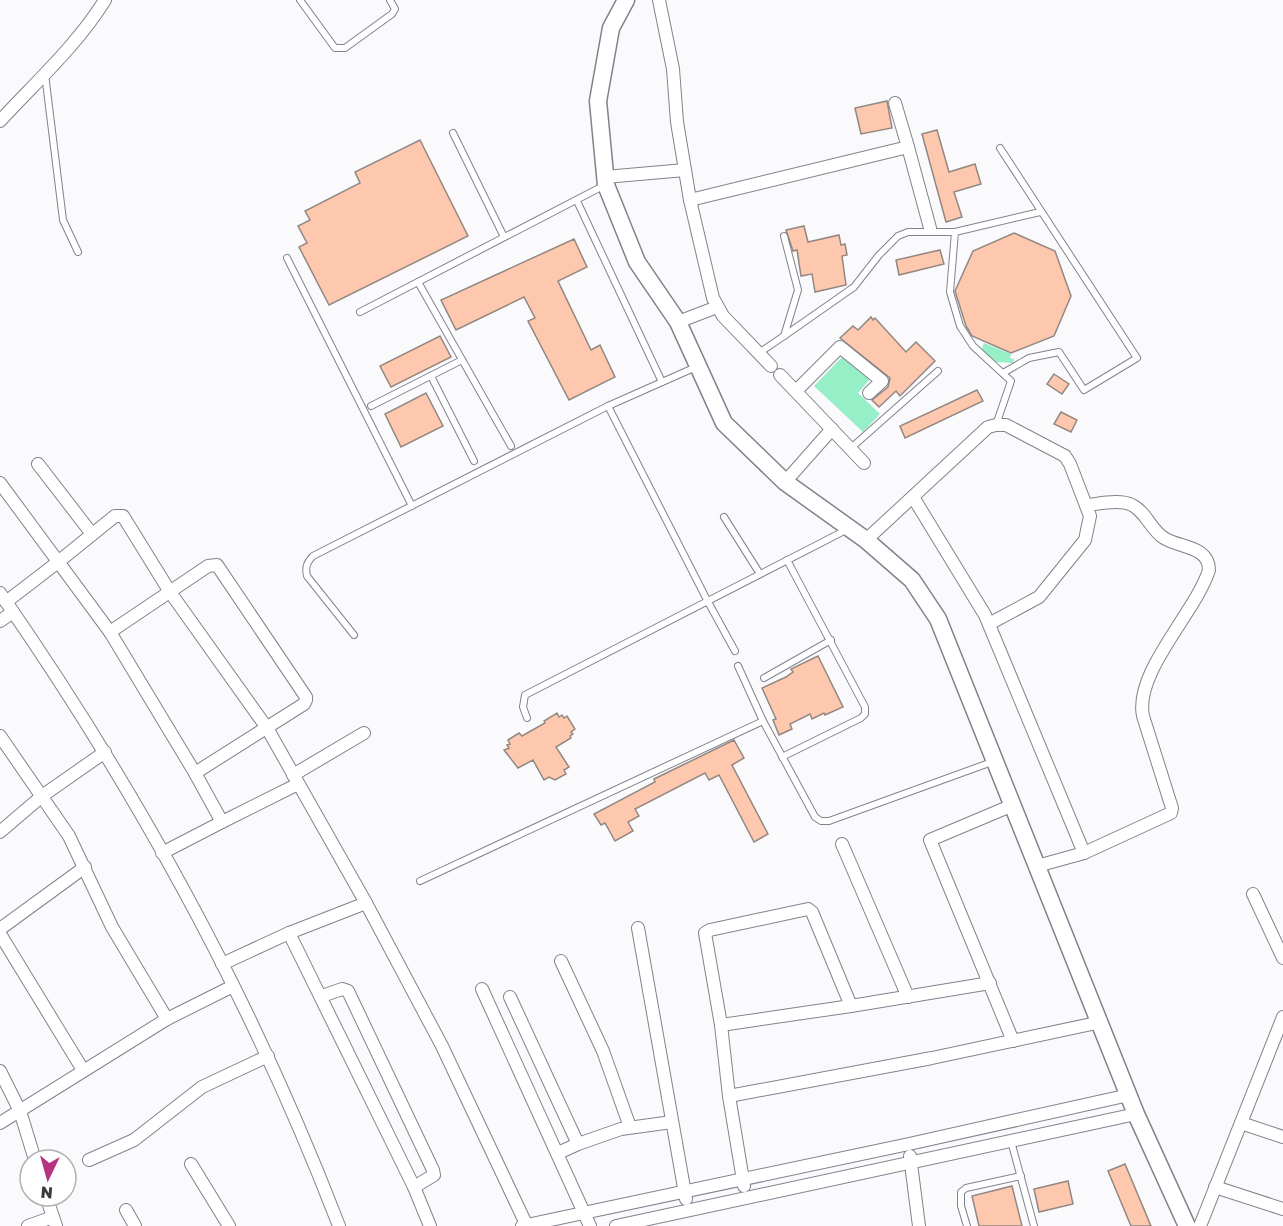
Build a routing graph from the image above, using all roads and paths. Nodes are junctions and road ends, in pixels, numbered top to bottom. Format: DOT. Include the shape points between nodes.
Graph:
graph roads {
  1 [pos="105,0"];
  2 [pos="300,0"];
  3 [pos="390,0"];
  4 [pos="626,0"];
  5 [pos="659,0"];
  6 [pos="45,73"];
  7 [pos="896,103"];
  8 [pos="0,121"];
  9 [pos="453,134"];
  10 [pos="908,147"];
  11 [pos="1000,148"];
  12 [pos="685,170"];
  13 [pos="606,181"];
  14 [pos="690,200"];
  15 [pos="577,201"];
  16 [pos="1041,212"];
  17 [pos="930,228"];
  18 [pos="956,232"];
  19 [pos="784,236"];
  20 [pos="504,237"];
  21 [pos="78,252"];
  22 [pos="287,258"];
  23 [pos="418,282"];
  24 [pos="717,307"];
  25 [pos="360,312"];
  26 [pos="678,322"];
  27 [pos="784,336"];
  28 [pos="759,353"];
  29 [pos="462,360"];
  30 [pos="698,365"];
  31 [pos="938,371"];
  32 [pos="1003,373"];
  33 [pos="431,376"];
  34 [pos="662,382"];
  35 [pos="796,391"];
  36 [pos="869,393"];
  37 [pos="371,406"];
  38 [pos="608,406"];
  39 [pos="996,425"];
  40 [pos="832,429"];
  41 [pos="511,446"];
  42 [pos="851,448"];
  43 [pos="474,462"];
  44 [pos="864,463"];
  45 [pos="38,464"];
  46 [pos="784,482"];
  47 [pos="0,483"];
  48 [pos="912,497"];
  49 [pos="1086,505"];
  50 [pos="412,506"];
  51 [pos="724,517"];
  52 [pos="849,528"];
  53 [pos="92,534"];
  54 [pos="866,540"];
  55 [pos="788,560"];
  56 [pos="58,562"];
  57 [pos="760,573"];
  58 [pos="170,592"];
  59 [pos="707,600"];
  60 [pos="6,602"];
  61 [pos="0,621"];
  62 [pos="989,624"];
  63 [pos="110,632"];
  64 [pos="354,635"];
  65 [pos="831,640"];
  66 [pos="735,651"];
  67 [pos="738,666"];
  68 [pos="764,678"];
  69 [pos="527,718"];
  70 [pos="763,721"];
  71 [pos="267,728"];
  72 [pos="364,733"];
  73 [pos="0,736"];
  74 [pos="105,752"];
  75 [pos="782,757"];
  76 [pos="996,761"];
  77 [pos="195,773"];
  78 [pos="296,779"];
  79 [pos="42,796"];
  80 [pos="1013,806"];
  81 [pos="222,822"];
  82 [pos="0,832"];
  83 [pos="843,844"];
  84 [pos="162,852"];
  85 [pos="1084,853"];
  86 [pos="1038,866"];
  87 [pos="85,867"];
  88 [pos="420,881"];
  89 [pos="1252,894"];
  90 [pos="366,903"];
  91 [pos="638,928"];
  92 [pos="0,929"];
  93 [pos="289,933"];
  94 [pos="0,934"];
  95 [pos="1283,958"];
  96 [pos="561,961"];
  97 [pos="222,964"];
  98 [pos="990,983"];
  99 [pos="233,986"];
  100 [pos="482,989"];
  101 [pos="322,996"];
  102 [pos="510,997"];
  103 [pos="908,997"];
  104 [pos="851,1006"];
  105 [pos="167,1019"];
  106 [pos="1283,1020"];
  107 [pos="1101,1022"];
  108 [pos="722,1025"];
  109 [pos="1013,1041"];
  110 [pos="268,1056"];
  111 [pos="83,1070"];
  112 [pos="0,1071"];
  113 [pos="1129,1095"];
  114 [pos="729,1096"];
  115 [pos="20,1111"];
  116 [pos="1136,1114"];
  117 [pos="672,1122"];
  118 [pos="0,1123"];
  119 [pos="1241,1123"];
  120 [pos="630,1127"];
  121 [pos="1283,1137"];
  122 [pos="1011,1141"];
  123 [pos="578,1144"];
  124 [pos="909,1144"];
  125 [pos="31,1148"];
  126 [pos="558,1153"];
  127 [pos="89,1160"];
  128 [pos="912,1163"];
  129 [pos="191,1164"];
  130 [pos="1021,1176"];
  131 [pos="743,1180"];
  132 [pos="414,1187"];
  133 [pos="1215,1187"];
  134 [pos="684,1192"];
  135 [pos="746,1198"];
  136 [pos="1283,1209"];
  137 [pos="126,1210"];
  138 [pos="688,1211"];
  139 [pos="587,1220"];
  140 [pos="54,1221"];
  141 [pos="28,1226"];
  142 [pos="135,1226"];
  143 [pos="229,1226"];
  144 [pos="339,1226"];
  145 [pos="430,1226"];
  146 [pos="525,1226"];
  147 [pos="616,1226"];
  148 [pos="919,1226"];
  149 [pos="967,1226"];
  150 [pos="1034,1226"];
  151 [pos="1187,1226"];
  152 [pos="1200,1226"];
  1 -- 6 [label="street"];
  2 -- 3 [label="lane" via="339,50 392,14 395,9"];
  4 -- 13 [label="main road" via="611,28 598,101"];
  5 -- 12 [label="street" via="673,69"];
  6 -- 8 [label="street"];
  6 -- 21 [label="lane" via="63,220"];
  7 -- 10 [label="street"];
  9 -- 20 [label="lane"];
  10 -- 14 [label="street"];
  10 -- 17 [label="street"];
  11 -- 16 [label="lane"];
  12 -- 13 [label="street"];
  12 -- 14 [label="street"];
  13 -- 15 [label="lane"];
  13 -- 26 [label="main road" via="637,262"];
  14 -- 24 [label="street"];
  15 -- 20 [label="lane"];
  15 -- 34 [label="lane"];
  16 -- 18 [label="lane"];
  16 -- 32 [label="lane" via="1137,358 1084,390 1059,352 1029,358"];
  18 -- 27 [label="lane" via="908,232 898,236 854,287"];
  18 -- 32 [label="lane" via="950,292 960,326 973,346"];
  19 -- 27 [label="lane" via="798,290"];
  20 -- 23 [label="lane"];
  22 -- 50 [label="lane"];
  23 -- 25 [label="lane"];
  23 -- 29 [label="lane"];
  24 -- 26 [label="street"];
  24 -- 28 [label="street"];
  26 -- 30 [label="main road"];
  27 -- 28 [label="lane"];
  28 -- 35 [label="street"];
  29 -- 33 [label="lane"];
  29 -- 41 [label="lane"];
  30 -- 34 [label="lane"];
  30 -- 46 [label="main road" via="724,423"];
  31 -- 42 [label="lane"];
  32 -- 39 [label="lane" via="1011,381"];
  33 -- 37 [label="lane"];
  33 -- 43 [label="lane"];
  34 -- 38 [label="lane"];
  35 -- 36 [label="street" via="840,347 882,381"];
  35 -- 40 [label="street"];
  38 -- 50 [label="lane"];
  38 -- 59 [label="lane"];
  39 -- 48 [label="street" via="988,427"];
  39 -- 49 [label="street" via="1006,425 1065,456"];
  40 -- 42 [label="street"];
  40 -- 46 [label="street"];
  42 -- 44 [label="street"];
  45 -- 53 [label="street"];
  46 -- 52 [label="main road"];
  47 -- 56 [label="street"];
  48 -- 54 [label="street"];
  48 -- 62 [label="street"];
  49 -- 62 [label="street" via="1090,516 1085,540 1039,597"];
  49 -- 85 [label="street" via="1131,505 1162,537 1202,553 1209,570 1152,672 1142,699 1143,716 1171,813"];
  50 -- 64 [label="lane" via="308,561 308,576"];
  51 -- 57 [label="lane"];
  52 -- 54 [label="main road"];
  52 -- 55 [label="lane"];
  53 -- 56 [label="street"];
  53 -- 58 [label="street" via="115,516 123,516"];
  54 -- 76 [label="main road" via="912,580 938,619"];
  55 -- 57 [label="lane"];
  55 -- 65 [label="lane"];
  56 -- 60 [label="street"];
  56 -- 63 [label="street"];
  57 -- 59 [label="lane"];
  58 -- 63 [label="street"];
  58 -- 71 [label="street"];
  58 -- 71 [label="street" via="208,566 217,565 306,697 304,704"];
  59 -- 66 [label="lane"];
  59 -- 69 [label="lane" via="525,695 523,707"];
  60 -- 61 [label="street"];
  60 -- 74 [label="street"];
  62 -- 85 [label="street"];
  63 -- 77 [label="street"];
  65 -- 68 [label="lane"];
  65 -- 75 [label="lane" via="866,707 865,714"];
  67 -- 70 [label="lane"];
  70 -- 75 [label="lane"];
  70 -- 88 [label="lane"];
  71 -- 77 [label="street"];
  71 -- 78 [label="street"];
  72 -- 78 [label="street"];
  73 -- 79 [label="street"];
  74 -- 79 [label="street"];
  74 -- 84 [label="street"];
  75 -- 76 [label="lane" via="815,817 821,821"];
  76 -- 80 [label="main road"];
  77 -- 81 [label="street"];
  78 -- 81 [label="street"];
  78 -- 90 [label="street"];
  79 -- 82 [label="street"];
  79 -- 87 [label="street"];
  80 -- 86 [label="main road"];
  80 -- 98 [label="street" via="930,840"];
  81 -- 84 [label="street"];
  83 -- 103 [label="street"];
  84 -- 97 [label="street"];
  85 -- 86 [label="street"];
  86 -- 107 [label="main road"];
  87 -- 92 [label="street"];
  87 -- 105 [label="street" via="112,927"];
  89 -- 95 [label="street"];
  90 -- 93 [label="street"];
  90 -- 146 [label="street" via="442,1046"];
  91 -- 117 [label="street"];
  93 -- 97 [label="street"];
  93 -- 101 [label="street"];
  94 -- 111 [label="street"];
  96 -- 120 [label="street" via="603,1051"];
  97 -- 99 [label="street"];
  98 -- 103 [label="street"];
  98 -- 109 [label="street"];
  99 -- 105 [label="street"];
  99 -- 110 [label="street"];
  100 -- 126 [label="street"];
  101 -- 132 [label="street"];
  101 -- 132 [label="street" via="346,989 353,1001 434,1170 431,1178"];
  102 -- 123 [label="street"];
  103 -- 104 [label="street"];
  104 -- 108 [label="street"];
  104 -- 108 [label="street" via="808,909 705,933"];
  105 -- 111 [label="street"];
  106 -- 119 [label="street"];
  107 -- 109 [label="street"];
  107 -- 113 [label="main road"];
  108 -- 114 [label="street"];
  109 -- 114 [label="street"];
  110 -- 127 [label="street" via="202,1087 134,1140"];
  110 -- 144 [label="street"];
  111 -- 115 [label="street"];
  112 -- 115 [label="street"];
  113 -- 116 [label="main road"];
  113 -- 124 [label="street"];
  114 -- 131 [label="street"];
  115 -- 118 [label="street"];
  115 -- 125 [label="street"];
  116 -- 122 [label="street"];
  116 -- 151 [label="main road"];
  117 -- 120 [label="street"];
  117 -- 134 [label="street"];
  119 -- 121 [label="street"];
  119 -- 133 [label="street"];
  120 -- 123 [label="street"];
  122 -- 128 [label="street"];
  122 -- 130 [label="lane"];
  123 -- 126 [label="street"];
  124 -- 128 [label="street"];
  124 -- 131 [label="street"];
  126 -- 139 [label="street"];
  128 -- 135 [label="street"];
  128 -- 148 [label="street"];
  129 -- 143 [label="street"];
  130 -- 149 [label="lane" via="961,1192"];
  130 -- 150 [label="lane"];
  131 -- 134 [label="street"];
  131 -- 135 [label="street"];
  132 -- 145 [label="street"];
  133 -- 136 [label="street"];
  133 -- 152 [label="street"];
  134 -- 138 [label="street"];
  134 -- 139 [label="street"];
  135 -- 138 [label="street"];
  137 -- 142 [label="street"];
  138 -- 147 [label="street"];
  139 -- 146 [label="street"];
  140 -- 141 [label="street"];
}
